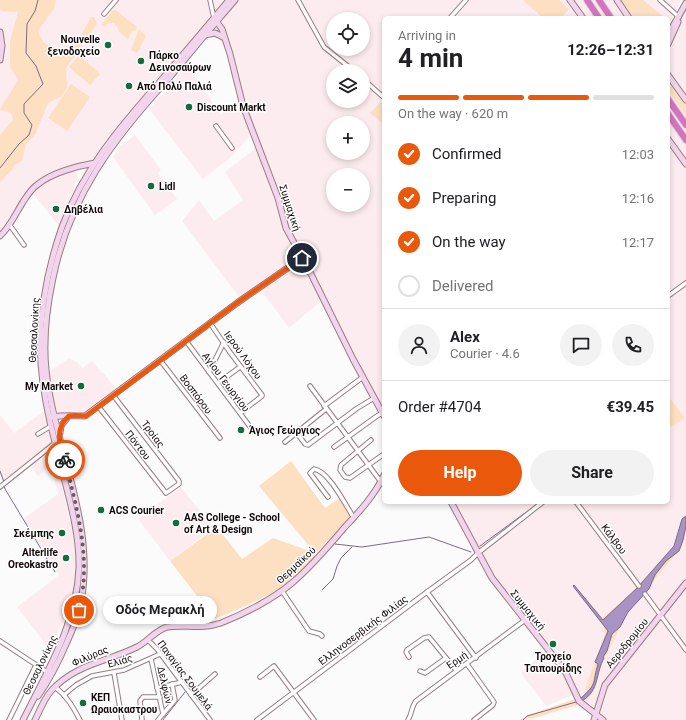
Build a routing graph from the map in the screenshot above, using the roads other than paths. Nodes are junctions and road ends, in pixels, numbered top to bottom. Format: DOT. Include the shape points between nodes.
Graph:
graph roads {
  1 [pos="116,0"];
  2 [pos="210,0"];
  3 [pos="229,0"];
  4 [pos="235,0"];
  5 [pos="298,0"];
  6 [pos="466,0"];
  7 [pos="570,0"];
  8 [pos="587,0"];
  9 [pos="599,0"];
  10 [pos="617,0"];
  11 [pos="660,0"];
  12 [pos="684,0"];
  13 [pos="686,3"];
  14 [pos="104,14"];
  15 [pos="452,16"];
  16 [pos="582,16"];
  17 [pos="598,16"];
  18 [pos="610,16"];
  19 [pos="628,16"];
  20 [pos="679,17"];
  21 [pos="214,22"];
  22 [pos="0,32"];
  23 [pos="670,32"];
  24 [pos="205,35"];
  25 [pos="224,37"];
  26 [pos="670,40"];
  27 [pos="0,60"];
  28 [pos="345,64"];
  29 [pos="670,78"];
  30 [pos="370,85"];
  31 [pos="382,94"];
  32 [pos="686,100"];
  33 [pos="670,102"];
  34 [pos="670,117"];
  35 [pos="686,125"];
  36 [pos="216,126"];
  37 [pos="686,140"];
  38 [pos="670,142"];
  39 [pos="232,148"];
  40 [pos="95,162"];
  41 [pos="686,164"];
  42 [pos="9,224"];
  43 [pos="0,236"];
  44 [pos="24,245"];
  45 [pos="302,258"];
  46 [pos="686,282"];
  47 [pos="670,294"];
  48 [pos="210,323"];
  49 [pos="186,341"];
  50 [pos="224,342"];
  51 [pos="160,360"];
  52 [pos="240,366"];
  53 [pos="209,372"];
  54 [pos="363,377"];
  55 [pos="218,383"];
  56 [pos="310,386"];
  57 [pos="114,395"];
  58 [pos="374,398"];
  59 [pos="98,406"];
  60 [pos="325,407"];
  61 [pos="382,412"];
  62 [pos="240,413"];
  63 [pos="382,414"];
  64 [pos="68,417"];
  65 [pos="52,420"];
  66 [pos="337,423"];
  67 [pos="254,432"];
  68 [pos="296,432"];
  69 [pos="38,434"];
  70 [pos="59,438"];
  71 [pos="220,438"];
  72 [pos="348,438"];
  73 [pos="372,440"];
  74 [pos="285,442"];
  75 [pos="55,443"];
  76 [pos="334,447"];
  77 [pos="358,451"];
  78 [pos="382,456"];
  79 [pos="369,466"];
  80 [pos="381,482"];
  81 [pos="0,487"];
  82 [pos="165,493"];
  83 [pos="328,497"];
  84 [pos="452,504"];
  85 [pos="540,504"];
  86 [pos="578,504"];
  87 [pos="354,518"];
  88 [pos="478,552"];
  89 [pos="686,583"];
  90 [pos="639,586"];
  91 [pos="282,591"];
  92 [pos="427,592"];
  93 [pos="645,594"];
  94 [pos="661,616"];
  95 [pos="525,620"];
  96 [pos="322,636"];
  97 [pos="148,640"];
  98 [pos="0,641"];
  99 [pos="686,650"];
  100 [pos="160,654"];
  101 [pos="409,657"];
  102 [pos="446,658"];
  103 [pos="476,658"];
  104 [pos="151,659"];
  105 [pos="467,664"];
  106 [pos="36,665"];
  107 [pos="456,670"];
  108 [pos="420,671"];
  109 [pos="47,672"];
  110 [pos="114,673"];
  111 [pos="215,674"];
  112 [pos="260,677"];
  113 [pos="182,682"];
  114 [pos="172,684"];
  115 [pos="55,687"];
  116 [pos="157,688"];
  117 [pos="294,691"];
  118 [pos="64,695"];
  119 [pos="191,695"];
  120 [pos="160,697"];
  121 [pos="30,706"];
  122 [pos="164,714"];
  123 [pos="596,714"];
  124 [pos="9,720"];
  125 [pos="23,720"];
  126 [pos="35,720"];
  127 [pos="80,720"];
  128 [pos="122,720"];
  129 [pos="142,720"];
  130 [pos="158,720"];
  131 [pos="210,720"];
  132 [pos="257,720"];
  133 [pos="314,720"];
  134 [pos="408,720"];
  135 [pos="474,720"];
  136 [pos="594,720"];
  137 [pos="603,720"];
  1 -- 14 [label="street"];
  2 -- 21 [label="street"];
  3 -- 21 [label="street"];
  4 -- 21 [label="street"];
  5 -- 28 [label="street" via="324,47"];
  6 -- 15 [label="street"];
  7 -- 16 [label="street"];
  8 -- 17 [label="highway"];
  9 -- 18 [label="highway"];
  10 -- 19 [label="street"];
  11 -- 20 [label="street"];
  12 -- 13 [label="street"];
  13 -- 20 [label="street"];
  20 -- 23 [label="street"];
  20 -- 26 [label="street"];
  21 -- 24 [label="street, Θεσσαλονίκης"];
  21 -- 25 [label="street, Συμμαχική"];
  21 -- 40 [label="street, Θεσσαλονίκης" via="128,118"];
  22 -- 27 [label="street"];
  24 -- 25 [label="street" via="214,33"];
  24 -- 65 [label="street, Θεσσαλονίκης" via="108,151 82,194 70,221 56,264 48,317 46,368"];
  25 -- 45 [label="street, Συμμαχική" via="242,103 278,198 286,228"];
  29 -- 32 [label="street"];
  30 -- 31 [label="street"];
  33 -- 35 [label="highway"];
  34 -- 37 [label="highway"];
  36 -- 39 [label="street"];
  38 -- 41 [label="street"];
  40 -- 42 [label="street" via="70,169 36,185"];
  40 -- 65 [label="street, Θεσσαλονίκης" via="76,194 65,220 47,283 42,319 41,356 42,376"];
  42 -- 43 [label="street"];
  42 -- 44 [label="street"];
  45 -- 48 [label="street"];
  45 -- 54 [label="street, Συμμαχική"];
  46 -- 47 [label="street"];
  48 -- 49 [label="street"];
  48 -- 50 [label="street, Ιερού Λόχου"];
  49 -- 51 [label="street"];
  49 -- 53 [label="street, Αγίου Γεωργίου"];
  50 -- 52 [label="street, Ιερού Λόχου"];
  50 -- 53 [label="street"];
  51 -- 57 [label="street"];
  51 -- 71 [label="street, Βοσπόρου"];
  52 -- 55 [label="street"];
  52 -- 62 [label="street, Ιερού Λόχου" via="262,395"];
  53 -- 55 [label="street, Αγίου Γεωργίου"];
  54 -- 58 [label="street, Συμμαχική"];
  54 -- 60 [label="street"];
  55 -- 62 [label="street, Αγίου Γεωργίου"];
  56 -- 60 [label="street"];
  57 -- 59 [label="street"];
  57 -- 82 [label="street, Τροίας" via="180,482"];
  58 -- 61 [label="street, Συμμαχική"];
  58 -- 66 [label="street"];
  59 -- 64 [label="street" via="86,416"];
  59 -- 82 [label="street, Πόντου"];
  60 -- 66 [label="street"];
  60 -- 68 [label="street"];
  62 -- 67 [label="street, Αγίου Γεωργίου"];
  63 -- 72 [label="street"];
  64 -- 65 [label="street"];
  64 -- 70 [label="street" via="61,426"];
  65 -- 69 [label="street"];
  65 -- 70 [label="street, Θεσσαλονίκης"];
  65 -- 75 [label="street, Θεσσαλονίκης"];
  66 -- 68 [label="street" via="306,445"];
  66 -- 72 [label="street"];
  68 -- 74 [label="street"];
  70 -- 121 [label="street, Θεσσαλονίκης" via="82,537 82,593 76,618 62,654"];
  72 -- 76 [label="street"];
  72 -- 77 [label="street"];
  73 -- 77 [label="street"];
  75 -- 81 [label="street"];
  75 -- 109 [label="street, Θεσσαλονίκης" via="71,510 79,566 69,620"];
  77 -- 79 [label="street"];
  77 -- 79 [label="street" via="340,466 345,477 350,478"];
  78 -- 79 [label="street"];
  79 -- 80 [label="street"];
  80 -- 87 [label="street, Θερμαϊκού"];
  83 -- 87 [label="street" via="310,473 314,470 324,474"];
  84 -- 88 [label="street, Συμμαχική"];
  85 -- 88 [label="street, Ελληνοσερβικής Φιλίας"];
  86 -- 90 [label="street, Κάλβου"];
  87 -- 91 [label="street, Θερμαϊκού" via="304,572"];
  88 -- 92 [label="street, Ελληνοσερβικής Φιλίας"];
  88 -- 95 [label="street, Συμμαχική" via="492,578"];
  89 -- 94 [label="street, Αεροδρομίου"];
  91 -- 96 [label="street" via="309,631"];
  91 -- 97 [label="street, Θερμαϊκού" via="220,623 202,627 168,627 161,629"];
  92 -- 103 [label="street"];
  92 -- 117 [label="street, Ελληνοσερβικής Φιλίας"];
  93 -- 94 [label="street"];
  94 -- 99 [label="street"];
  94 -- 123 [label="street, Αεροδρομίου" via="605,685"];
  95 -- 103 [label="street, Ερμή"];
  95 -- 123 [label="street, Συμμαχική" via="565,671 579,701"];
  97 -- 100 [label="street, Παναγίας Σουμελά"];
  97 -- 115 [label="street, Φιλύρας" via="133,649 82,668"];
  98 -- 106 [label="street"];
  100 -- 104 [label="street, Ελιάς"];
  100 -- 113 [label="street, Παναγίας Σουμελά"];
  101 -- 102 [label="street" via="407,650 429,637"];
  102 -- 107 [label="street"];
  102 -- 108 [label="street" via="427,673"];
  103 -- 105 [label="street, Ερμή"];
  104 -- 110 [label="street, Ελιάς"];
  104 -- 116 [label="street, Δελφών"];
  105 -- 107 [label="street, Ερμή"];
  105 -- 135 [label="street" via="494,702 493,706"];
  106 -- 109 [label="street"];
  106 -- 124 [label="street"];
  107 -- 134 [label="street, Ερμή" via="416,701"];
  109 -- 121 [label="street, Θεσσαλονίκης"];
  110 -- 118 [label="street, Ελιάς" via="92,676"];
  110 -- 128 [label="street"];
  111 -- 119 [label="street"];
  112 -- 117 [label="street" via="274,666"];
  113 -- 114 [label="street"];
  113 -- 119 [label="street, Παναγίας Σουμελά"];
  114 -- 116 [label="street"];
  114 -- 122 [label="street" via="175,700"];
  115 -- 118 [label="street"];
  115 -- 126 [label="street, Φιλύρας"];
  116 -- 120 [label="street, Δελφών"];
  117 -- 132 [label="street, Ελληνοσερβικής Φιλίας"];
  117 -- 133 [label="street"];
  118 -- 127 [label="street"];
  119 -- 131 [label="street, Παναγίας Σουμελά"];
  120 -- 122 [label="street, Δελφών"];
  120 -- 129 [label="street" via="141,698"];
  121 -- 125 [label="street, Θεσσαλονίκης"];
  122 -- 130 [label="street"];
  123 -- 136 [label="street, Αεροδρομίου"];
  123 -- 137 [label="street, Συμμαχική"];
}
